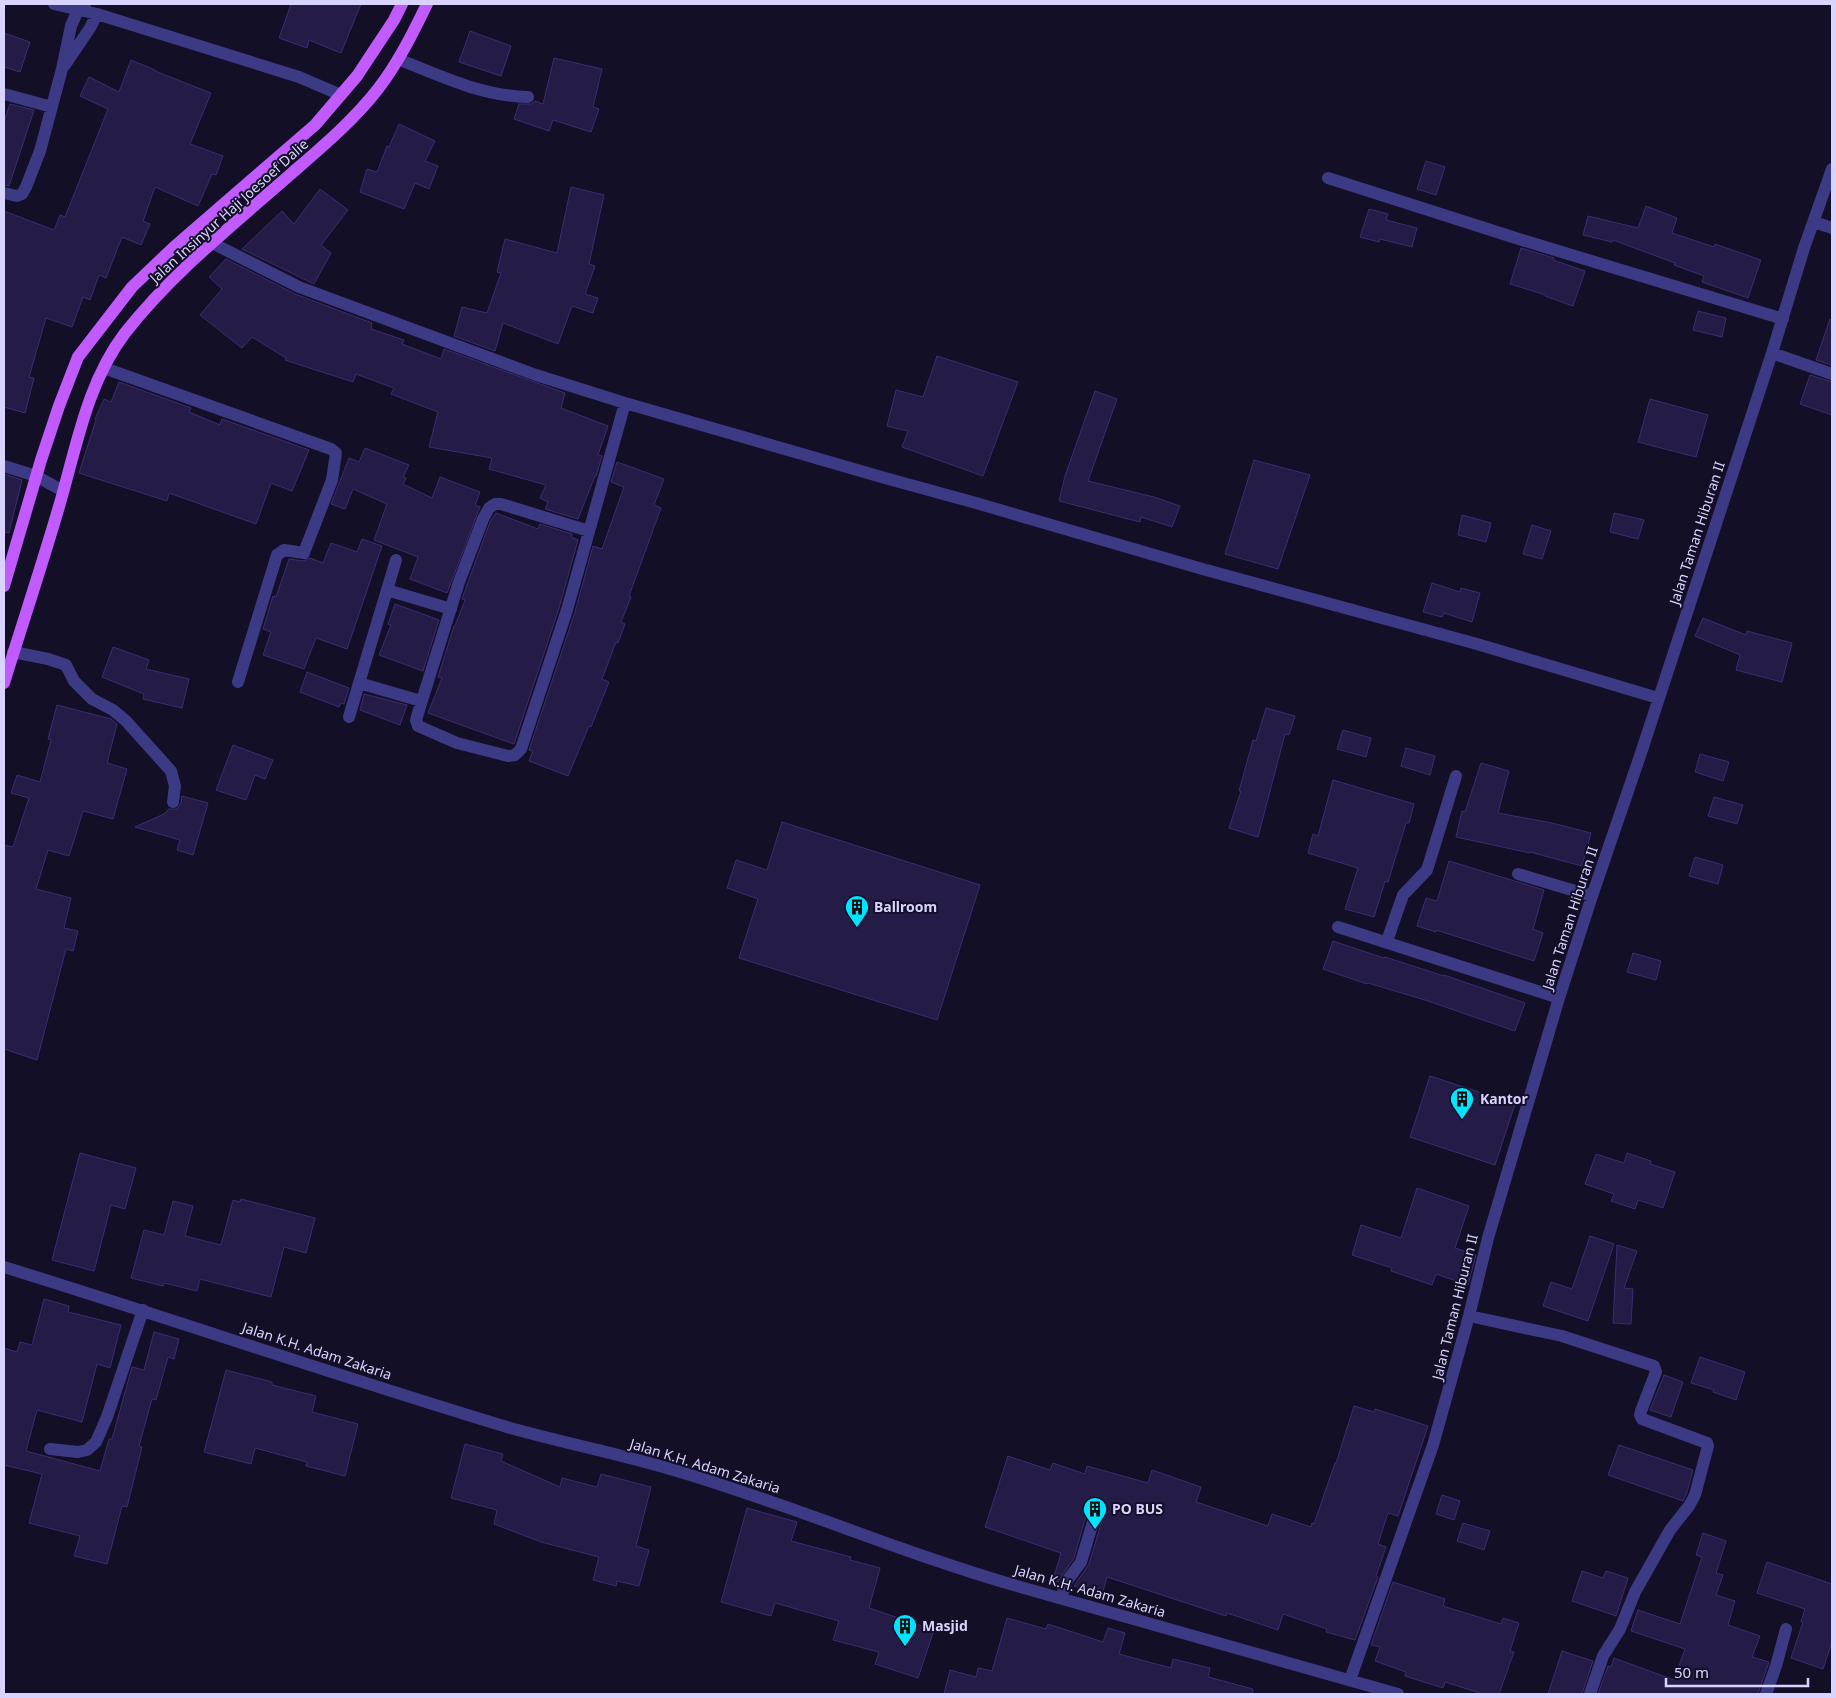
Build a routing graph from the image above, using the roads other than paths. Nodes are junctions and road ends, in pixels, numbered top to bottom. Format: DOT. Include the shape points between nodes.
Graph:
graph roads {
  1 [pos="54,4"];
  2 [pos="402,4"];
  3 [pos="427,4"];
  4 [pos="82,7"];
  5 [pos="97,14"];
  6 [pos="398,59"];
  7 [pos="62,69"];
  8 [pos="4,94"];
  9 [pos="341,95"];
  10 [pos="528,97"];
  11 [pos="52,107"];
  12 [pos="1832,169"];
  13 [pos="1328,178"];
  14 [pos="4,193"];
  15 [pos="1814,222"];
  16 [pos="1832,228"];
  17 [pos="212,243"];
  18 [pos="1783,319"];
  19 [pos="1772,353"];
  20 [pos="104,368"];
  21 [pos="1832,374"];
  22 [pos="625,403"];
  23 [pos="4,466"];
  24 [pos="36,476"];
  25 [pos="63,491"];
  26 [pos="589,531"];
  27 [pos="396,560"];
  28 [pos="4,586"];
  29 [pos="387,590"];
  30 [pos="451,609"];
  31 [pos="13,652"];
  32 [pos="238,682"];
  33 [pos="4,683"];
  34 [pos="359,683"];
  35 [pos="1658,698"];
  36 [pos="421,701"];
  37 [pos="349,717"];
  38 [pos="1456,776"];
  39 [pos="173,802"];
  40 [pos="1518,874"];
  41 [pos="1592,896"];
  42 [pos="1338,926"];
  43 [pos="1387,941"];
  44 [pos="1559,998"];
  45 [pos="4,1267"];
  46 [pos="143,1310"];
  47 [pos="1469,1316"];
  48 [pos="50,1449"];
  49 [pos="1095,1515"];
  50 [pos="1061,1598"];
  51 [pos="1786,1628"];
  52 [pos="1350,1680"];
  53 [pos="1398,1694"];
  54 [pos="1590,1694"];
  55 [pos="1766,1694"];
  1 -- 4 [label="street"];
  2 -- 9 [label="main road, Jalan Insinyur Haji Joesoef Dalie" via="357,76"];
  3 -- 6 [label="main road, Jalan Insinyur Haji Joesoef Dalie"];
  4 -- 5 [label="street"];
  4 -- 7 [label="street" via="71,26"];
  5 -- 7 [label="street"];
  5 -- 9 [label="street" via="299,77"];
  6 -- 10 [label="street" via="473,88"];
  6 -- 17 [label="main road, Jalan Insinyur Haji Joesoef Dalie" via="354,117"];
  7 -- 11 [label="street"];
  8 -- 11 [label="street"];
  9 -- 24 [label="main road, Jalan Insinyur Haji Joesoef Dalie" via="315,125 174,247 132,288 101,326 78,357"];
  11 -- 14 [label="street" via="26,187 18,196"];
  12 -- 15 [label="street, Jalan Taman Hiburan II"];
  13 -- 18 [label="street"];
  15 -- 16 [label="street"];
  15 -- 18 [label="street, Jalan Taman Hiburan II"];
  17 -- 20 [label="main road, Jalan Insinyur Haji Joesoef Dalie" via="146,308 124,335"];
  17 -- 22 [label="street" via="299,288 536,375"];
  18 -- 19 [label="street, Jalan Taman Hiburan II"];
  19 -- 21 [label="street"];
  19 -- 35 [label="street, Jalan Taman Hiburan II"];
  20 -- 25 [label="main road, Jalan Insinyur Haji Joesoef Dalie" via="82,422"];
  20 -- 32 [label="street" via="259,422 336,453 332,480 304,553 284,550 277,555"];
  22 -- 26 [label="street"];
  22 -- 35 [label="street"];
  23 -- 24 [label="street"];
  24 -- 25 [label="street"];
  24 -- 28 [label="main road, Jalan Insinyur Haji Joesoef Dalie"];
  25 -- 31 [label="main road, Jalan Insinyur Haji Joesoef Dalie"];
  26 -- 30 [label="street" via="512,506 495,504 482,519"];
  26 -- 36 [label="street" via="561,629 518,752 508,756 457,742 418,726 416,720"];
  27 -- 29 [label="street"];
  29 -- 30 [label="street"];
  29 -- 34 [label="street"];
  30 -- 36 [label="street"];
  31 -- 33 [label="main road, Jalan Insinyur Haji Joesoef Dalie"];
  31 -- 39 [label="street" via="66,665 74,681 92,699 113,710 139,734 171,771 175,786"];
  34 -- 36 [label="street"];
  34 -- 37 [label="street"];
  35 -- 41 [label="street, Jalan Taman Hiburan II"];
  38 -- 43 [label="street" via="1427,870 1403,895"];
  40 -- 41 [label="street"];
  41 -- 44 [label="street, Jalan Taman Hiburan II"];
  42 -- 43 [label="street"];
  43 -- 44 [label="street"];
  44 -- 47 [label="street, Jalan Taman Hiburan II" via="1488,1238"];
  45 -- 46 [label="street, Jalan K.H. Adam Zakaria"];
  46 -- 48 [label="street" via="96,1442 87,1450 78,1452"];
  46 -- 50 [label="street, Jalan K.H. Adam Zakaria" via="494,1423 675,1470 954,1566"];
  47 -- 52 [label="street, Jalan Taman Hiburan II" via="1426,1467"];
  47 -- 54 [label="street" via="1562,1336 1654,1366 1656,1372 1641,1410 1642,1419 1708,1446 1690,1506 1670,1530 1635,1592 1620,1629 1603,1656"];
  49 -- 50 [label="street" via="1081,1562 1067,1581"];
  50 -- 52 [label="street, Jalan K.H. Adam Zakaria"];
  51 -- 55 [label="street"];
  52 -- 53 [label="street, Jalan K.H. Adam Zakaria"];
}
